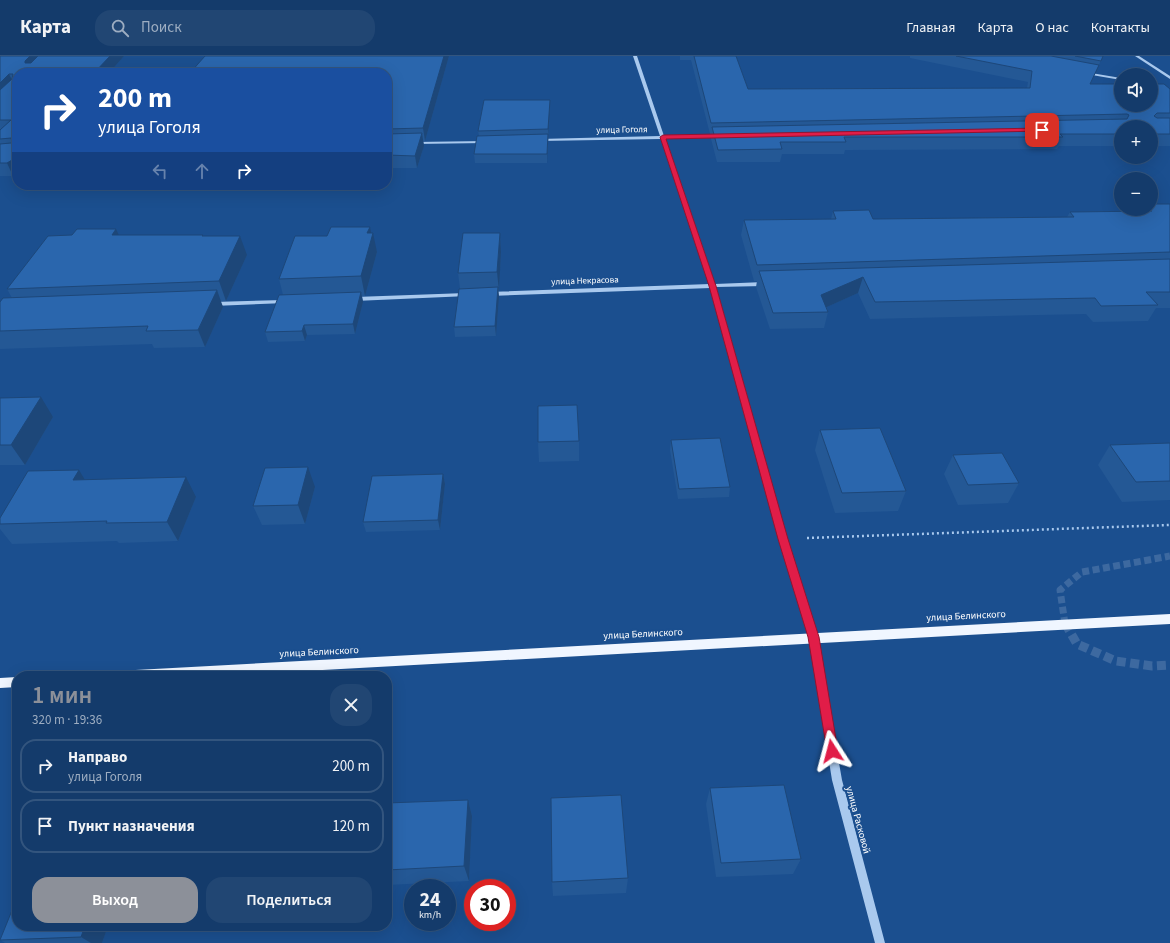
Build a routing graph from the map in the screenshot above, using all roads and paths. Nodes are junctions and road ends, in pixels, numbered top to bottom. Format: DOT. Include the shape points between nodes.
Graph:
graph roads {
  1 [pos="635,56"];
  2 [pos="1137,56"];
  3 [pos="1082,72"];
  4 [pos="1170,78"];
  5 [pos="1114,79"];
  6 [pos="726,136"];
  7 [pos="663,137"];
  8 [pos="537,140"];
  9 [pos="489,141"];
  10 [pos="411,143"];
  11 [pos="776,284"];
  12 [pos="713,286"];
  13 [pos="483,294"];
  14 [pos="475,295"];
  15 [pos="348,299"];
  16 [pos="293,301"];
  17 [pos="206,305"];
  18 [pos="1170,525"];
  19 [pos="783,539"];
  20 [pos="1170,618"];
  21 [pos="814,637"];
  22 [pos="206,671"];
  23 [pos="0,682"];
  24 [pos="12,682"];
  25 [pos="880,943"];
  1 -- 7 [label="street, улица Расковой"];
  2 -- 4 [label="street"];
  3 -- 5 [label="street"];
  6 -- 7 [label="street, улица Гоголя"];
  7 -- 8 [label="street, улица Гоголя"];
  7 -- 12 [label="street, улица Расковой"];
  9 -- 10 [label="street"];
  11 -- 12 [label="street, улица Некрасова"];
  12 -- 13 [label="street, улица Некрасова"];
  12 -- 19 [label="street, улица Расковой"];
  14 -- 15 [label="street"];
  16 -- 17 [label="street"];
  18 -- 19 [label="path"];
  19 -- 21 [label="street, улица Расковой"];
  20 -- 21 [label="main road, улица Белинского"];
  21 -- 22 [label="main road, улица Белинского"];
  21 -- 25 [label="street, улица Расковой" via="837,780"];
  23 -- 24 [label="main road"];
}
